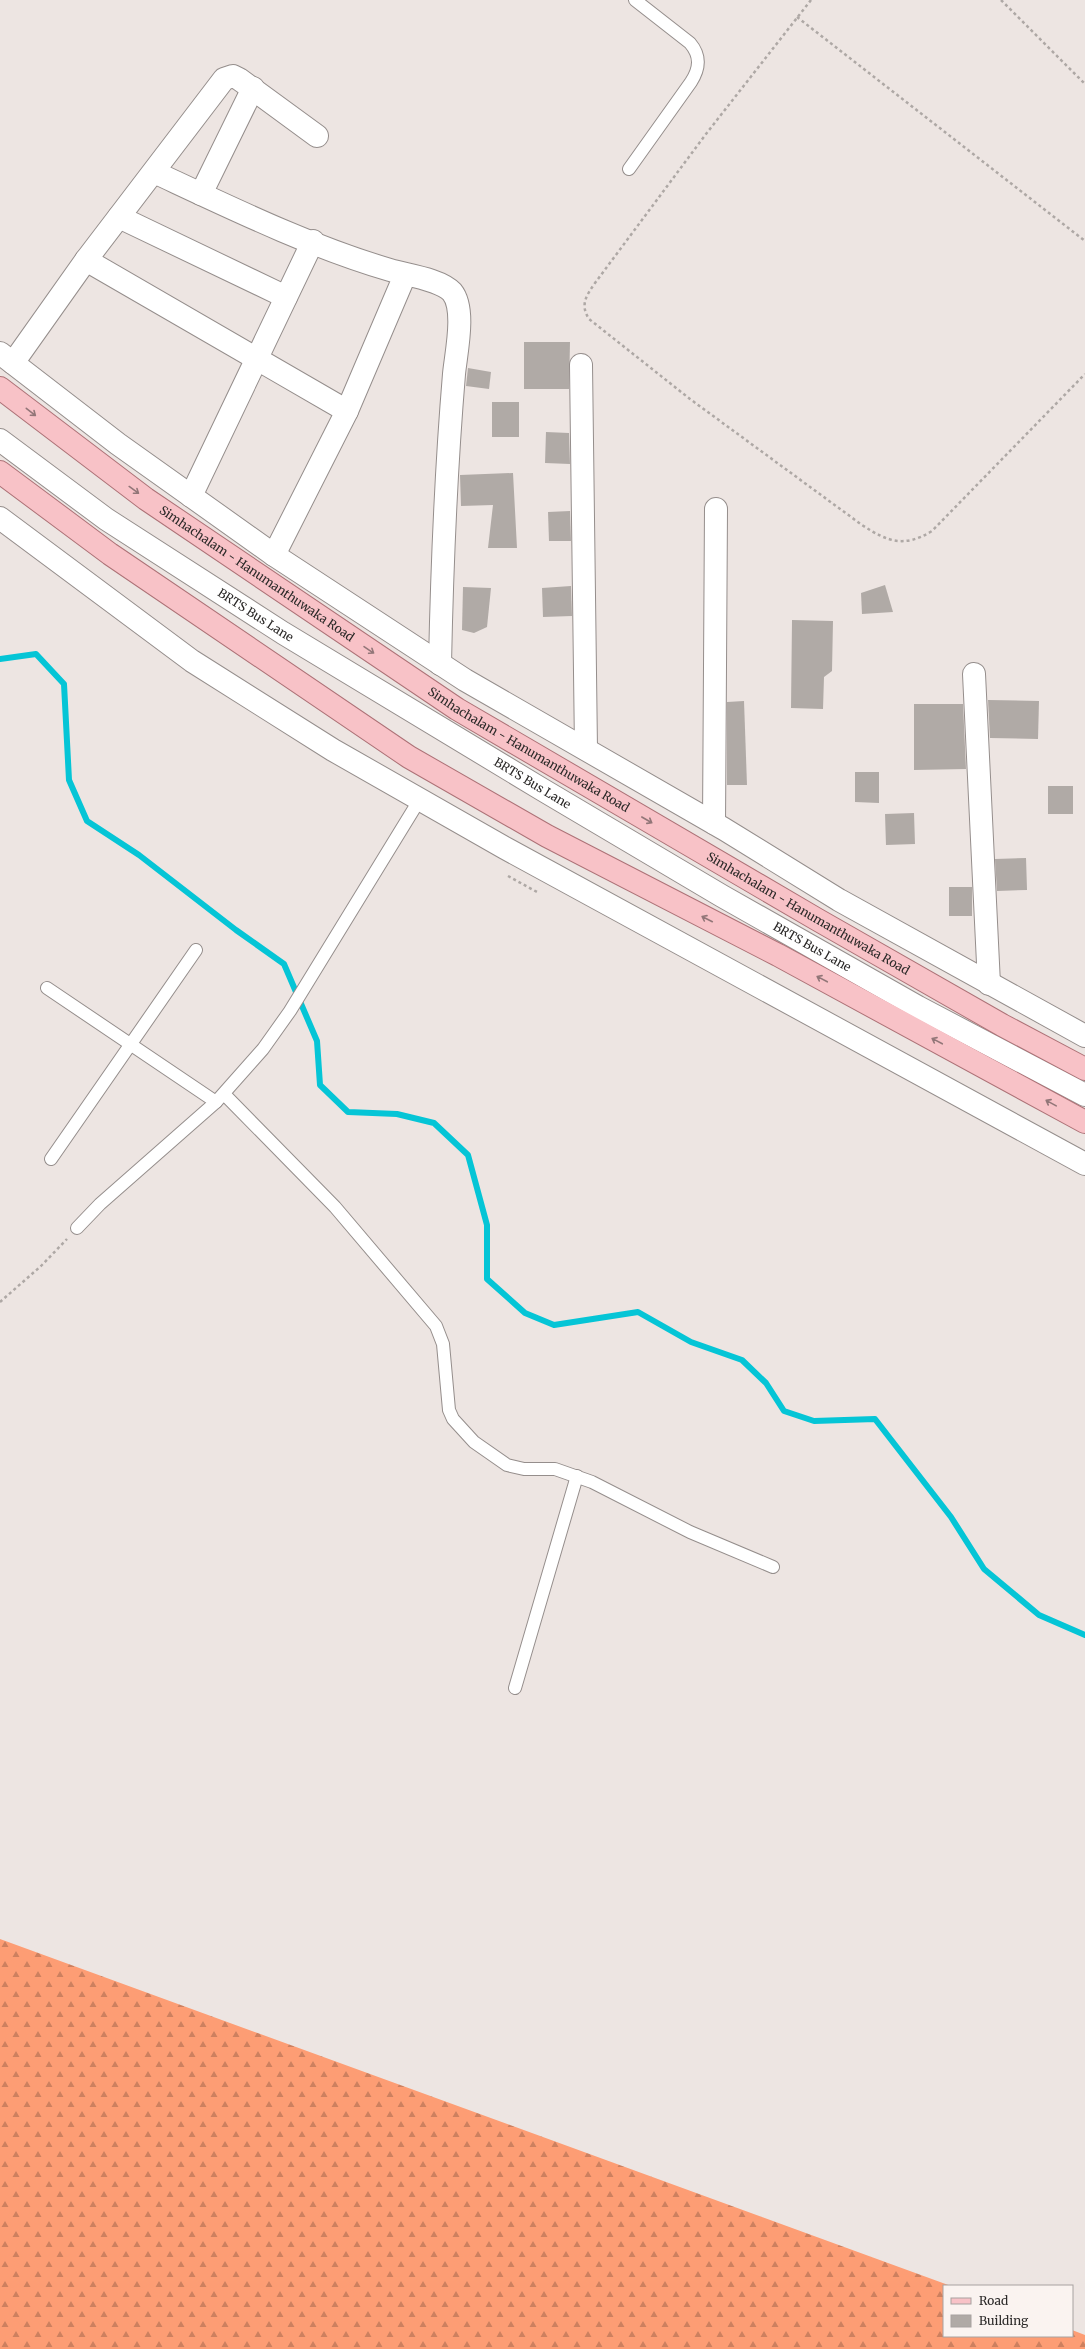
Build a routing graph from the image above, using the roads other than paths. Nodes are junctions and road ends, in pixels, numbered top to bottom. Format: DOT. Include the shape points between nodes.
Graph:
graph roads {
  1 [pos="635,0"];
  2 [pos="253,88"];
  3 [pos="318,136"];
  4 [pos="629,169"];
  5 [pos="154,172"];
  6 [pos="201,194"];
  7 [pos="119,217"];
  8 [pos="313,242"];
  9 [pos="86,260"];
  10 [pos="404,274"];
  11 [pos="286,298"];
  12 [pos="257,357"];
  13 [pos="7,358"];
  14 [pos="581,365"];
  15 [pos="0,388"];
  16 [pos="347,410"];
  17 [pos="0,440"];
  18 [pos="0,472"];
  19 [pos="191,496"];
  20 [pos="716,509"];
  21 [pos="0,518"];
  22 [pos="274,555"];
  23 [pos="440,664"];
  24 [pos="974,674"];
  25 [pos="586,749"];
  26 [pos="420,800"];
  27 [pos="714,823"];
  28 [pos="196,950"];
  29 [pos="989,984"];
  30 [pos="47,988"];
  31 [pos="1085,1036"];
  32 [pos="131,1045"];
  33 [pos="1085,1069"];
  34 [pos="1085,1095"];
  35 [pos="220,1098"];
  36 [pos="1085,1122"];
  37 [pos="51,1159"];
  38 [pos="1085,1164"];
  39 [pos="76,1228"];
  40 [pos="577,1476"];
  41 [pos="773,1567"];
  42 [pos="515,1688"];
  1 -- 4 [label="lane" via="690,43 696,50 698,68 691,82"];
  2 -- 3 [label="street"];
  2 -- 5 [label="street" via="233,76 224,79"];
  2 -- 6 [label="street"];
  5 -- 6 [label="street"];
  5 -- 7 [label="street"];
  6 -- 8 [label="street"];
  7 -- 9 [label="street"];
  7 -- 11 [label="street"];
  8 -- 10 [label="street"];
  8 -- 11 [label="street"];
  9 -- 12 [label="street"];
  9 -- 13 [label="street"];
  10 -- 16 [label="street"];
  10 -- 23 [label="street" via="443,286 458,302"];
  11 -- 12 [label="street"];
  12 -- 16 [label="street"];
  12 -- 19 [label="street"];
  13 -- 19 [label="street" via="118,444"];
  14 -- 25 [label="street"];
  15 -- 33 [label="main road, Simhachalam - Hanumanthuwaka Road, one-way" via="140,494 457,709 838,932"];
  16 -- 22 [label="street"];
  17 -- 34 [label="street, BRTS Bus Lane" via="106,519 290,637 543,790 905,1000"];
  36 -- 18 [label="main road, one-way" via="778,955 547,836 409,758 110,554"];
  19 -- 22 [label="street"];
  20 -- 27 [label="street"];
  21 -- 26 [label="street" via="192,661 333,750"];
  22 -- 23 [label="street"];
  23 -- 25 [label="street"];
  24 -- 29 [label="street"];
  25 -- 27 [label="street"];
  26 -- 35 [label="lane" via="290,1011 263,1049"];
  26 -- 38 [label="street"];
  27 -- 29 [label="street" via="840,900"];
  28 -- 32 [label="lane"];
  29 -- 31 [label="street"];
  30 -- 32 [label="lane"];
  32 -- 35 [label="lane"];
  32 -- 37 [label="lane"];
  35 -- 39 [label="lane"];
  35 -- 40 [label="lane" via="335,1207 436,1326 443,1344 449,1410 461,1429 485,1451 507,1465 524,1469 555,1469"];
  40 -- 41 [label="lane" via="690,1532"];
  40 -- 42 [label="lane"];
}
